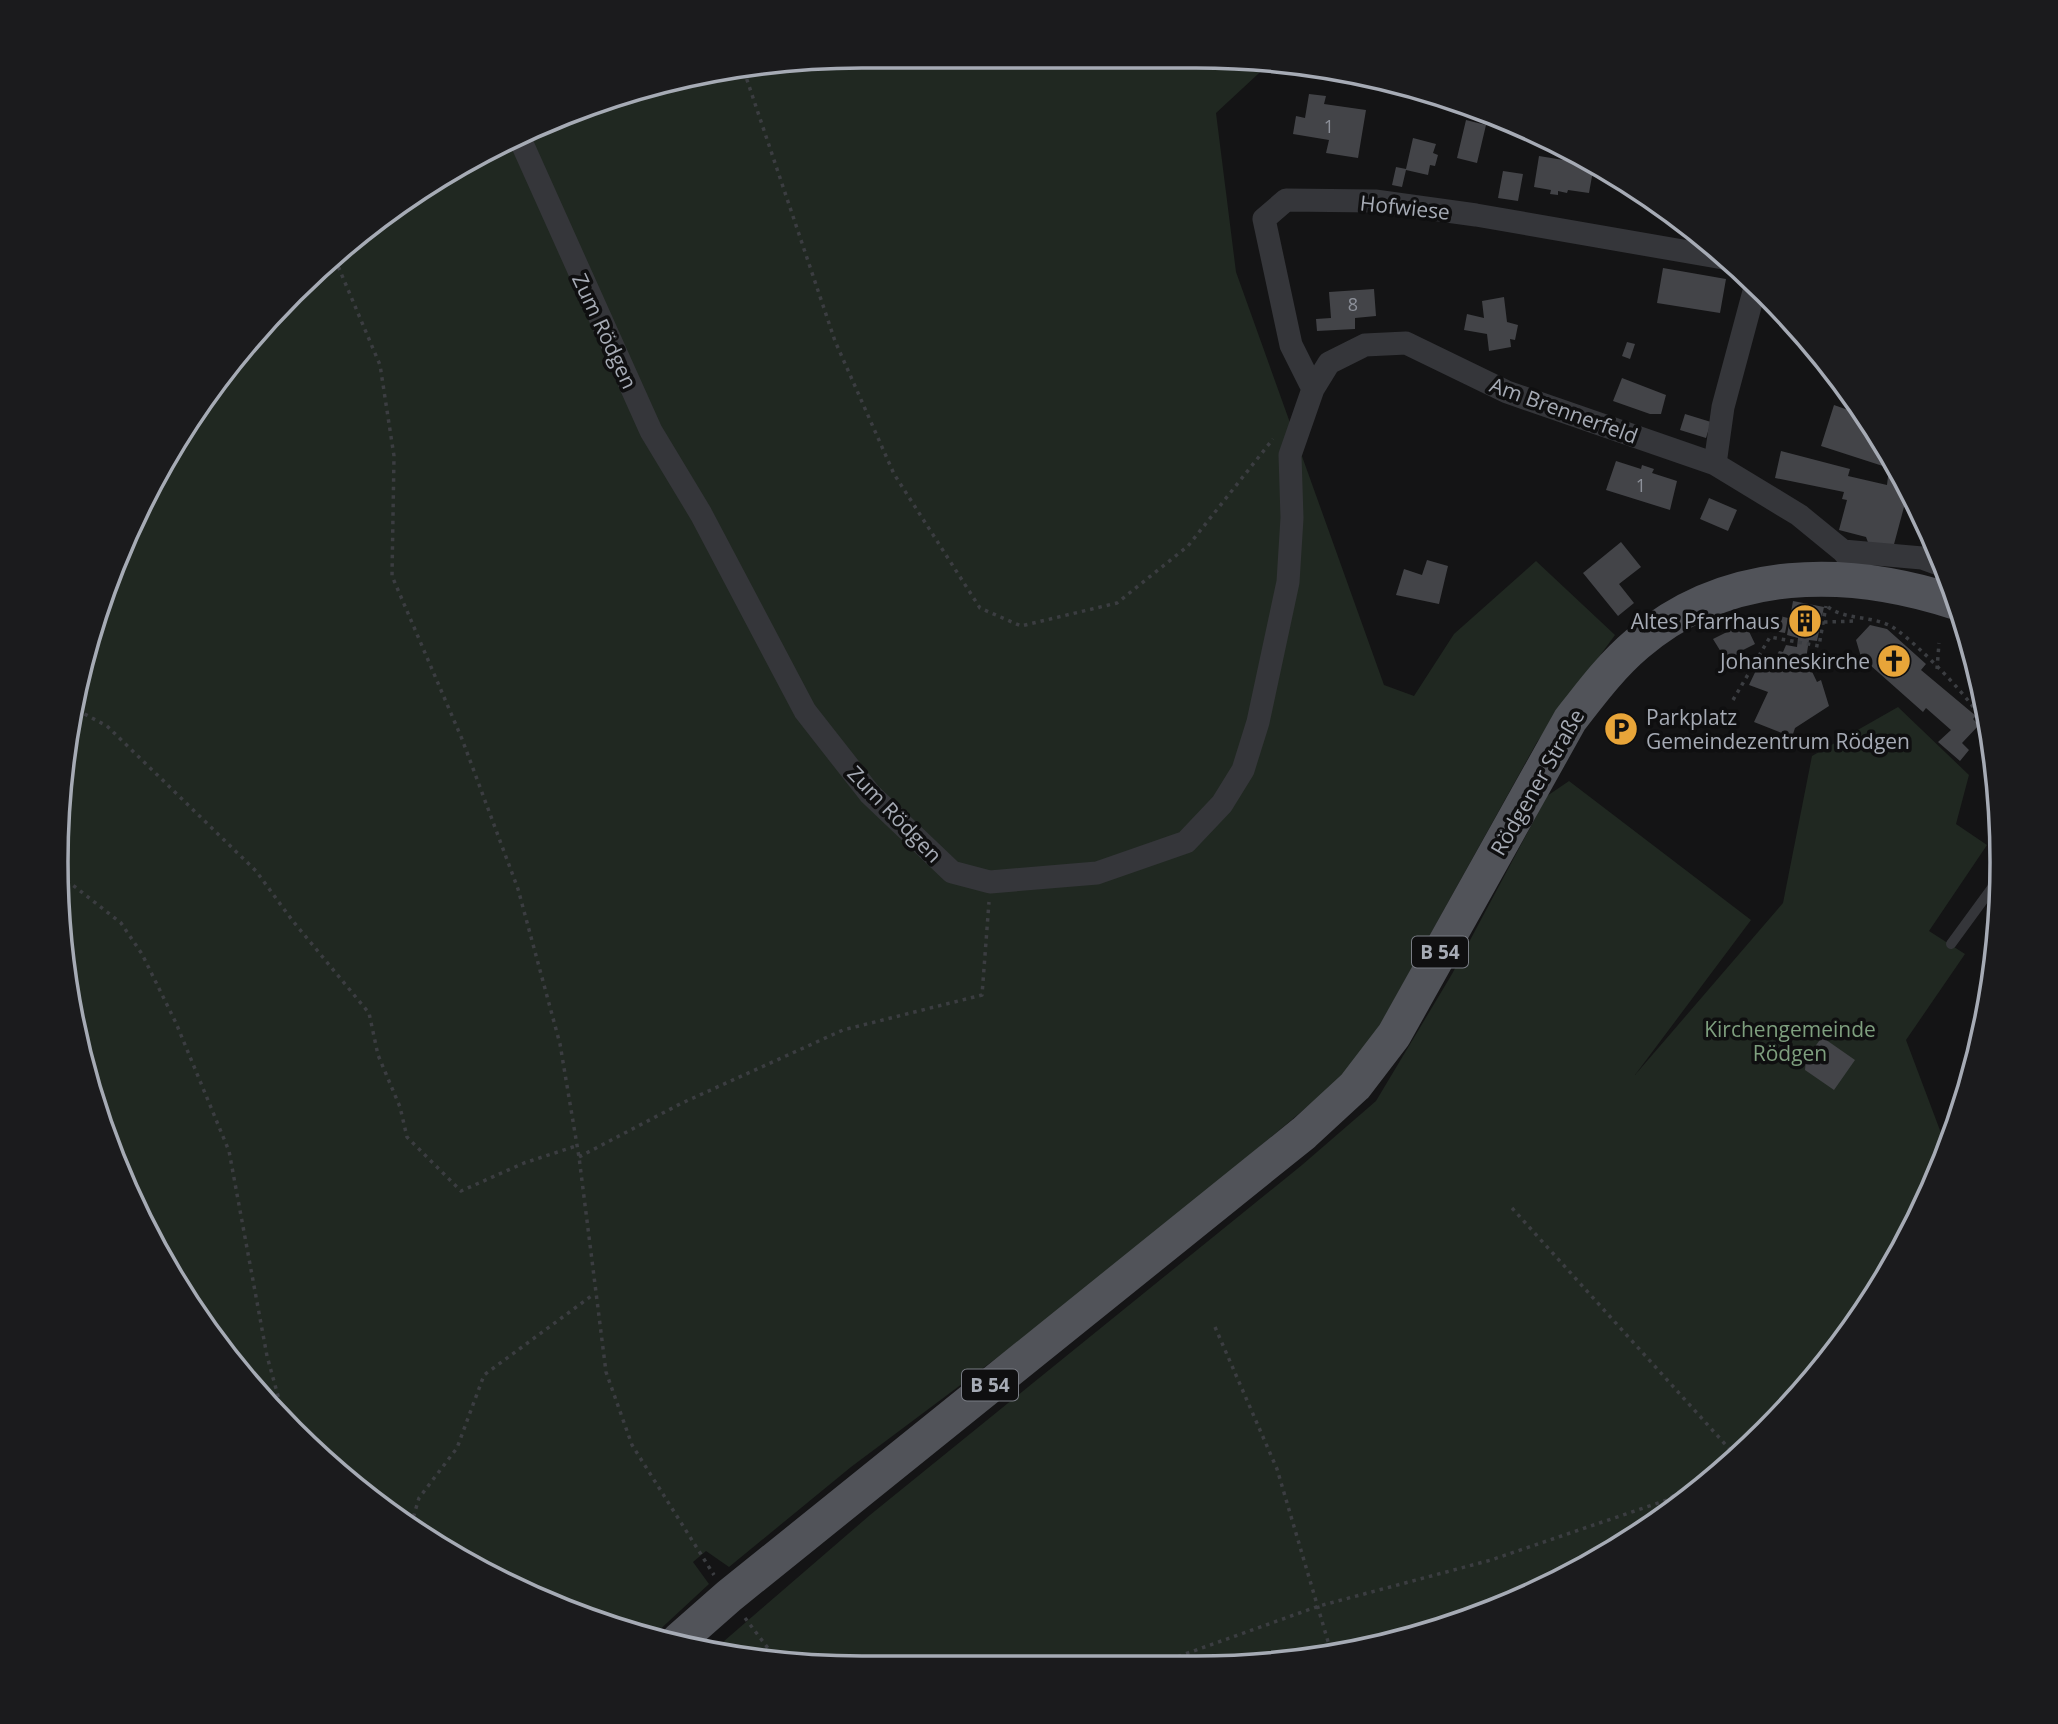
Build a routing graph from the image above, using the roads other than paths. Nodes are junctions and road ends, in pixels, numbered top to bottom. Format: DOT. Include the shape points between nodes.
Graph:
graph roads {
  1 [pos="523,145"];
  2 [pos="1709,257"];
  3 [pos="1753,297"];
  4 [pos="1313,389"];
  5 [pos="1290,455"];
  6 [pos="1715,464"];
  7 [pos="1843,551"];
  8 [pos="1930,561"];
  9 [pos="1867,581"];
  10 [pos="1945,600"];
  11 [pos="1989,892"];
  12 [pos="1951,944"];
  13 [pos="685,1635"];
  1 -- 5 [label="street, Zum Rödgen" via="651,431 701,514 805,711 870,794 952,872 990,882 1097,873 1186,842 1222,804 1244,770 1288,582"];
  2 -- 4 [label="street, Hofwiese" via="1400,204 1286,200 1264,219 1291,345"];
  3 -- 6 [label="street" via="1723,407"];
  4 -- 5 [label="street, Am Brennerfeld"];
  4 -- 6 [label="street, Am Brennerfeld" via="1329,363 1365,345 1406,342 1507,392"];
  6 -- 7 [label="street, Am Brennerfeld" via="1799,515"];
  7 -- 8 [label="street"];
  7 -- 9 [label="street, Am Brennerfeld"];
  9 -- 10 [label="main road, Rödgener Straße / B 54"];
  9 -- 13 [label="main road, Rödgener Straße / B 54" via="1803,578 1727,593 1665,623 1630,651 1563,730 1394,1035 1355,1086 1304,1133"];
  11 -- 12 [label="lane"];
}
